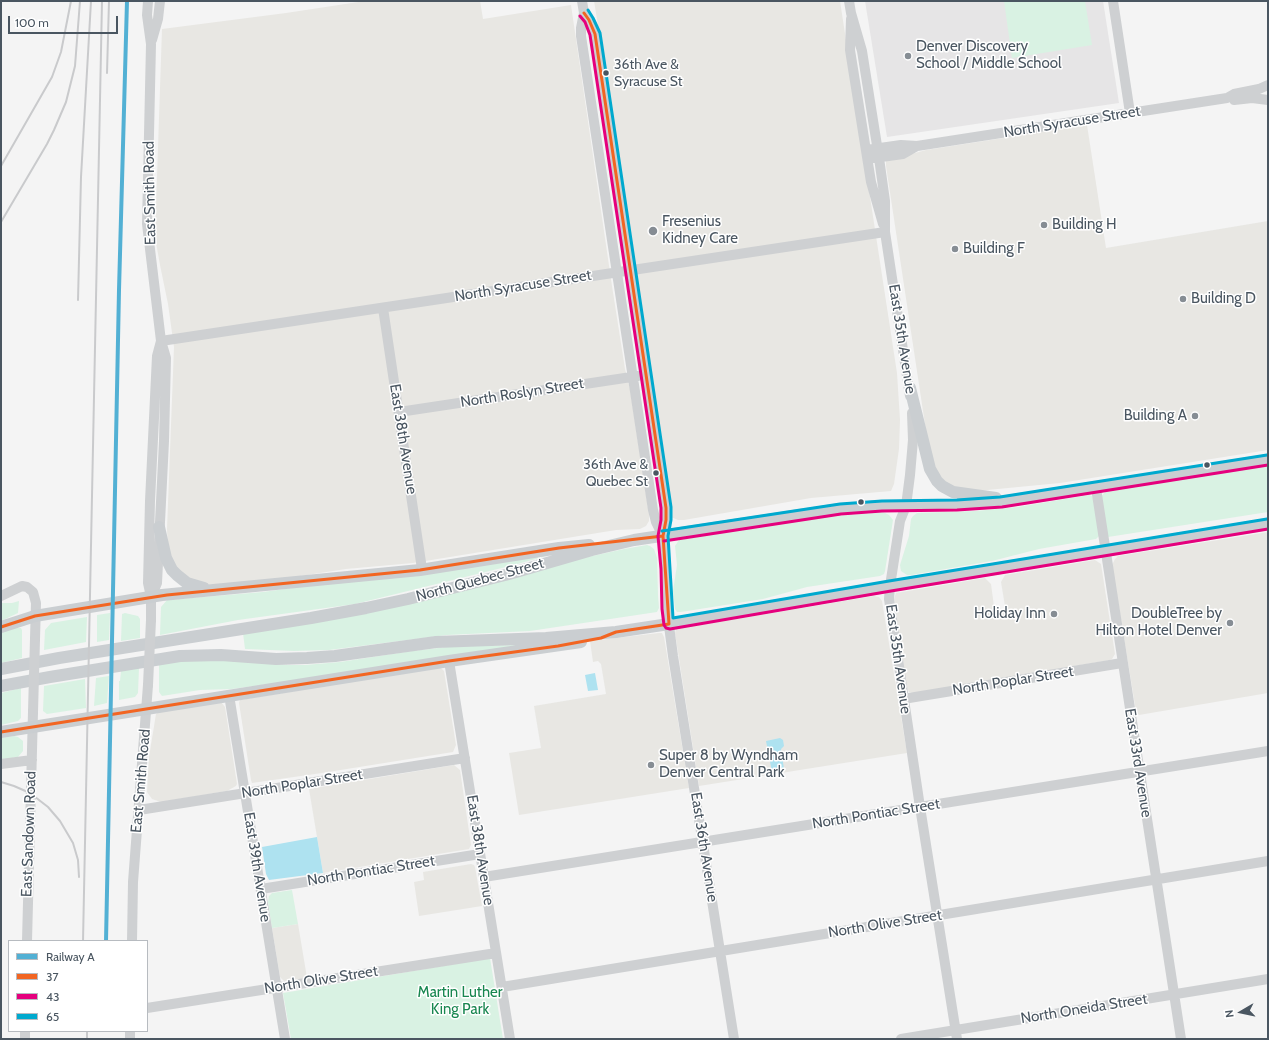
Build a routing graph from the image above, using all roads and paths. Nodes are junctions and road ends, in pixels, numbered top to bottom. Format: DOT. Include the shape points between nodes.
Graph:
graph roads {
  1 [pos="148,1"];
  2 [pos="160,1"];
  3 [pos="582,1"];
  4 [pos="849,1"];
  5 [pos="1113,1"];
  6 [pos="584,13"];
  7 [pos="851,13"];
  8 [pos="151,44"];
  9 [pos="1268,85"];
  10 [pos="1227,98"];
  11 [pos="1268,100"];
  12 [pos="1130,113"];
  13 [pos="879,153"];
  14 [pos="867,155"];
  15 [pos="885,232"];
  16 [pos="630,270"];
  17 [pos="617,272"];
  18 [pos="383,308"];
  19 [pos="161,341"];
  20 [pos="646,375"];
  21 [pos="633,377"];
  22 [pos="910,388"];
  23 [pos="399,412"];
  24 [pos="1268,460"];
  25 [pos="1096,488"];
  26 [pos="1015,500"];
  27 [pos="906,506"];
  28 [pos="1268,524"];
  29 [pos="159,527"];
  30 [pos="663,536"];
  31 [pos="634,540"];
  32 [pos="1105,550"];
  33 [pos="422,569"];
  34 [pos="890,586"];
  35 [pos="213,590"];
  36 [pos="1,596"];
  37 [pos="152,597"];
  38 [pos="35,616"];
  39 [pos="669,624"];
  40 [pos="1,627"];
  41 [pos="616,632"];
  42 [pos="449,660"];
  43 [pos="1122,664"];
  44 [pos="1,669"];
  45 [pos="1,686"];
  46 [pos="229,695"];
  47 [pos="903,699"];
  48 [pos="147,708"];
  49 [pos="33,727"];
  50 [pos="1,732"];
  51 [pos="1268,751"];
  52 [pos="465,758"];
  53 [pos="32,760"];
  54 [pos="1,764"];
  55 [pos="1140,772"];
  56 [pos="245,793"];
  57 [pos="920,807"];
  58 [pos="138,810"];
  59 [pos="703,843"];
  60 [pos="480,854"];
  61 [pos="1268,861"];
  62 [pos="484,877"];
  63 [pos="1156,880"];
  64 [pos="261,889"];
  65 [pos="937,915"];
  66 [pos="27,940"];
  67 [pos="132,940"];
  68 [pos="720,951"];
  69 [pos="496,953"];
  70 [pos="1268,979"];
  71 [pos="276,987"];
  72 [pos="502,987"];
  73 [pos="1174,994"];
  74 [pos="148,1008"];
  75 [pos="957,1034"];
  76 [pos="285,1039"];
  77 [pos="510,1039"];
  78 [pos="734,1039"];
  79 [pos="901,1039"];
  80 [pos="1181,1039"];
  1 -- 8 [label="street, East Smith Road"];
  2 -- 8 [label="street, East Smith Road"];
  3 -- 6 [label="street, East 36th Avenue"];
  4 -- 7 [label="street, East 35th Avenue"];
  5 -- 12 [label="street"];
  6 -- 16 [label="street, East 36th Avenue" via="595,34"];
  6 -- 17 [label="street, East 36th Avenue" via="581,36"];
  7 -- 13 [label="street, East 35th Avenue" via="862,51"];
  7 -- 14 [label="street, East 35th Avenue" via="850,50"];
  8 -- 19 [label="street, East Smith Road" via="147,215"];
  9 -- 10 [label="street, North Syracuse Street"];
  10 -- 11 [label="street, North Syracuse Street"];
  10 -- 12 [label="street, North Syracuse Street"];
  12 -- 13 [label="street, North Syracuse Street" via="917,146 903,154"];
  13 -- 14 [label="street, North Syracuse Street"];
  13 -- 15 [label="street, East 35th Avenue" via="885,200"];
  14 -- 15 [label="street, East 35th Avenue" via="874,198"];
  15 -- 16 [label="street, North Syracuse Street"];
  15 -- 22 [label="street, East 35th Avenue"];
  16 -- 17 [label="street, North Syracuse Street"];
  16 -- 20 [label="street, East 36th Avenue"];
  17 -- 18 [label="street, North Syracuse Street"];
  17 -- 21 [label="street, East 36th Avenue"];
  18 -- 19 [label="street, North Syracuse Street"];
  18 -- 23 [label="street, East 38th Avenue"];
  19 -- 29 [label="street, East Smith Road" via="166,358 166,388"];
  19 -- 37 [label="street, East Smith Road" via="157,356 150,501 148,583"];
  20 -- 21 [label="street, North Roslyn Street"];
  20 -- 30 [label="street, East 36th Avenue" via="666,508"];
  21 -- 23 [label="street, North Roslyn Street"];
  21 -- 30 [label="street, East 36th Avenue" via="653,510"];
  22 -- 26 [label="main road" via="930,469 937,481 953,492"];
  22 -- 27 [label="street, East 35th Avenue" via="913,440"];
  23 -- 33 [label="street, East 38th Avenue"];
  24 -- 25 [label="main road, North Quebec Street"];
  25 -- 26 [label="main road, North Quebec Street"];
  25 -- 32 [label="street, East 33rd Avenue"];
  26 -- 27 [label="main road, North Quebec Street" via="967,505"];
  27 -- 30 [label="main road, North Quebec Street" via="824,511"];
  27 -- 34 [label="street, East 35th Avenue" via="900,521"];
  28 -- 32 [label="main road"];
  29 -- 35 [label="main road" via="166,558 172,570 187,583"];
  29 -- 37 [label="street, East Smith Road" via="157,583"];
  30 -- 31 [label="main road, North Quebec Street"];
  30 -- 39 [label="street, East 36th Avenue"];
  31 -- 33 [label="main road" via="559,548"];
  31 -- 44 [label="main road, North Quebec Street" via="373,607"];
  32 -- 34 [label="main road"];
  32 -- 43 [label="street, East 33rd Avenue"];
  33 -- 35 [label="main road"];
  34 -- 39 [label="main road"];
  34 -- 47 [label="street, East 35th Avenue" via="889,598"];
  35 -- 37 [label="main road"];
  36 -- 38 [label="street, East Sandown Road" via="22,586 27,587 33,592 36,603"];
  37 -- 38 [label="main road"];
  37 -- 48 [label="street, East Smith Road, bridge"];
  38 -- 40 [label="main road"];
  38 -- 49 [label="street, East Sandown Road, bridge"];
  39 -- 41 [label="main road"];
  39 -- 59 [label="street, East 36th Avenue"];
  41 -- 42 [label="main road" via="585,642"];
  41 -- 45 [label="main road" via="442,642 306,658 180,656"];
  42 -- 46 [label="main road"];
  42 -- 52 [label="street, East 38th Avenue"];
  43 -- 47 [label="street, North Poplar Street"];
  43 -- 55 [label="street, East 33rd Avenue"];
  46 -- 48 [label="main road"];
  46 -- 56 [label="street, East 39th Avenue"];
  47 -- 57 [label="street, East 35th Avenue"];
  48 -- 49 [label="main road"];
  48 -- 58 [label="street, East Smith Road"];
  49 -- 50 [label="main road"];
  49 -- 53 [label="street, East Sandown Road"];
  51 -- 55 [label="street, North Pontiac Street"];
  52 -- 56 [label="street, North Poplar Street"];
  52 -- 60 [label="street, East 38th Avenue"];
  53 -- 54 [label="street"];
  53 -- 66 [label="street, East Sandown Road"];
  55 -- 57 [label="street, North Pontiac Street"];
  55 -- 63 [label="street, East 33rd Avenue"];
  56 -- 58 [label="street, North Poplar Street"];
  56 -- 64 [label="street, East 39th Avenue"];
  57 -- 59 [label="street, North Pontiac Street"];
  57 -- 65 [label="street, East 35th Avenue"];
  58 -- 67 [label="street, East Smith Road"];
  59 -- 62 [label="street, North Pontiac Street"];
  59 -- 68 [label="street, East 36th Avenue"];
  60 -- 62 [label="street, East 38th Avenue"];
  60 -- 64 [label="street, North Pontiac Street"];
  61 -- 63 [label="street, North Olive Street"];
  62 -- 69 [label="street, East 38th Avenue"];
  63 -- 65 [label="street, North Olive Street"];
  63 -- 73 [label="street, East 33rd Avenue"];
  64 -- 71 [label="street, East 39th Avenue"];
  65 -- 68 [label="street, North Olive Street"];
  65 -- 75 [label="street, East 35th Avenue"];
  68 -- 72 [label="street, North Olive Street"];
  68 -- 78 [label="street, East 36th Avenue"];
  69 -- 71 [label="street, North Olive Street"];
  69 -- 72 [label="street, East 38th Avenue"];
  70 -- 73 [label="street, North Oneida Street"];
  71 -- 74 [label="street, North Olive Street"];
  71 -- 76 [label="street, East 39th Avenue"];
  72 -- 77 [label="street, East 38th Avenue"];
  73 -- 75 [label="street, North Oneida Street"];
  73 -- 80 [label="street, East 33rd Avenue"];
  75 -- 79 [label="street, North Oneida Street"];
}
